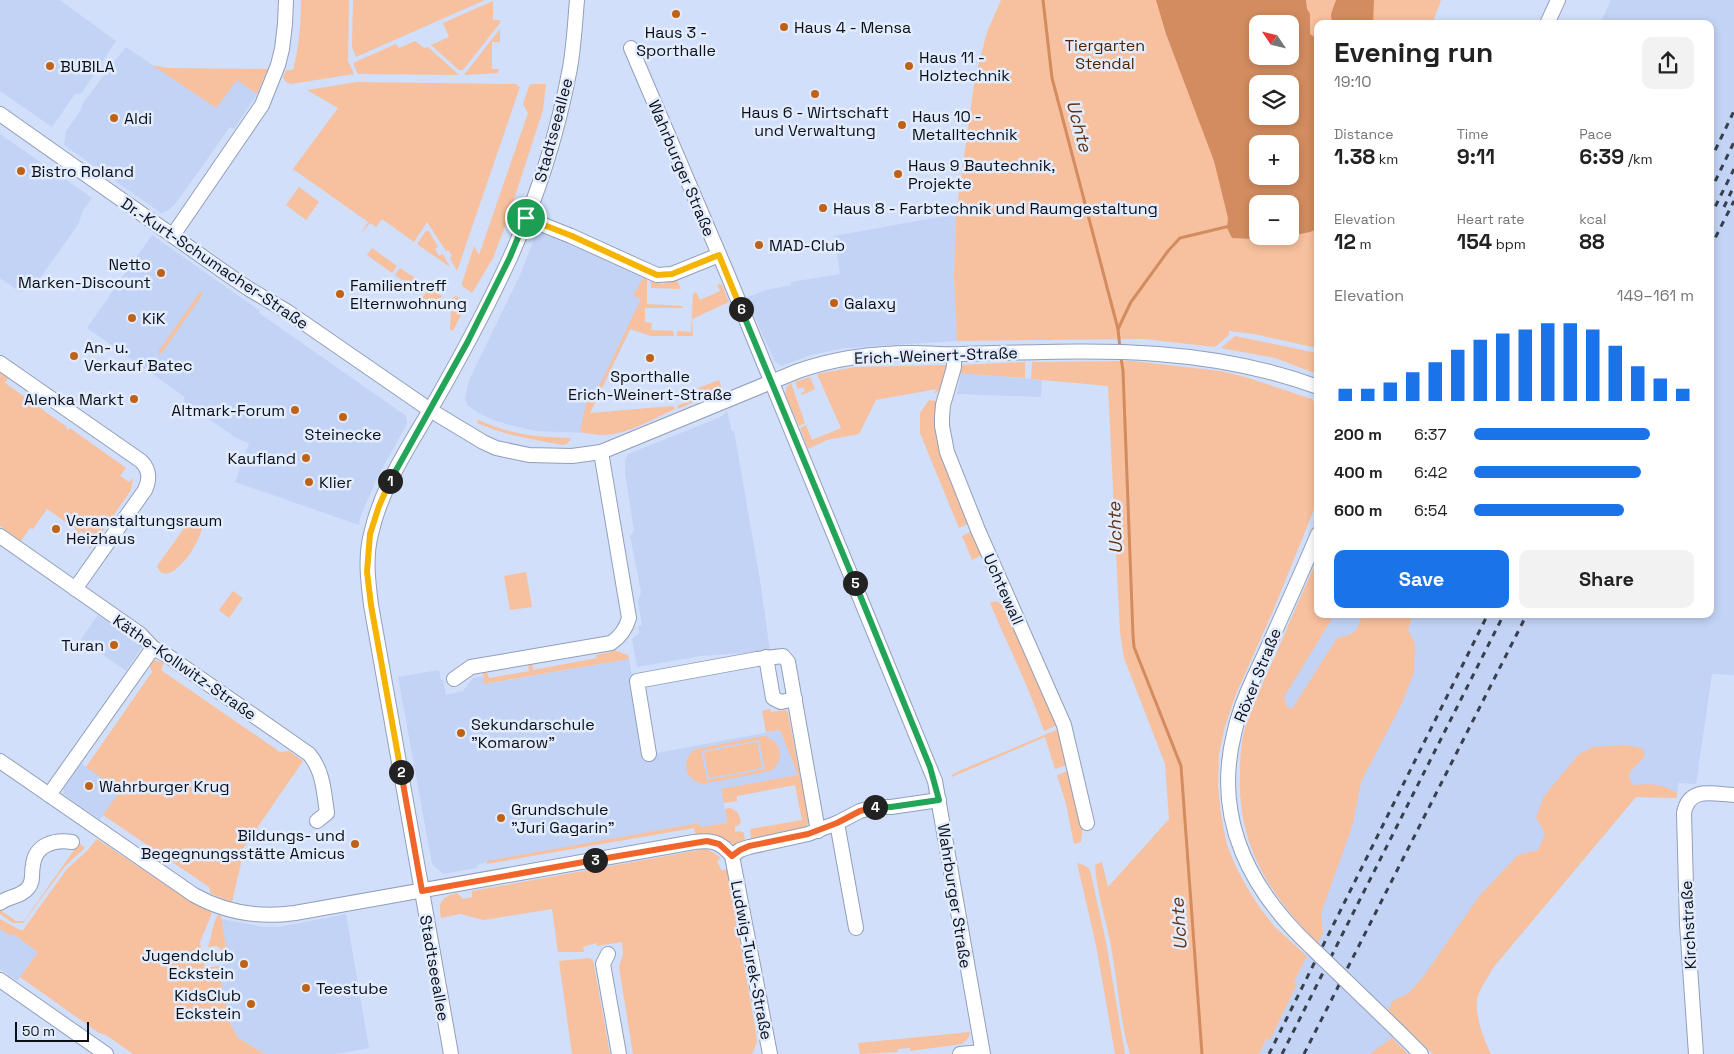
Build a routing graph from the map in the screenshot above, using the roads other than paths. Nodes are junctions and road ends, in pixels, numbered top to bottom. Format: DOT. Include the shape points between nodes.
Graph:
graph roads {
  1 [pos="286,0"];
  2 [pos="577,0"];
  3 [pos="1558,0"];
  4 [pos="1549,20"];
  5 [pos="631,48"];
  6 [pos="0,114"];
  7 [pos="526,218"];
  8 [pos="172,236"];
  9 [pos="719,255"];
  10 [pos="954,354"];
  11 [pos="0,363"];
  12 [pos="771,381"];
  13 [pos="1314,386"];
  14 [pos="430,410"];
  15 [pos="601,452"];
  16 [pos="0,536"];
  17 [pos="1314,543"];
  18 [pos="75,590"];
  19 [pos="153,648"];
  20 [pos="766,657"];
  21 [pos="454,679"];
  22 [pos="795,699"];
  23 [pos="649,754"];
  24 [pos="0,761"];
  25 [pos="49,795"];
  26 [pos="1734,795"];
  27 [pos="939,800"];
  28 [pos="317,821"];
  29 [pos="837,823"];
  30 [pos="1086,823"];
  31 [pos="818,831"];
  32 [pos="72,842"];
  33 [pos="732,856"];
  34 [pos="422,891"];
  35 [pos="0,903"];
  36 [pos="856,928"];
  37 [pos="608,954"];
  38 [pos="0,980"];
  39 [pos="983,1053"];
  40 [pos="106,1054"];
  41 [pos="451,1054"];
  42 [pos="618,1054"];
  43 [pos="770,1054"];
  44 [pos="960,1054"];
  45 [pos="1421,1054"];
  46 [pos="1696,1054"];
  1 -- 8 [label="street" via="282,49 262,105"];
  2 -- 7 [label="street, Stadtseeallee" via="564,93"];
  3 -- 4 [label="street"];
  5 -- 9 [label="street, Wahrburger Straße"];
  6 -- 8 [label="street, Dr.-Kurt-Schumacher-Straße"];
  7 -- 9 [label="street" via="657,275 672,274"];
  7 -- 14 [label="street, Stadtseeallee" via="499,281"];
  8 -- 14 [label="street, Dr.-Kurt-Schumacher-Straße"];
  9 -- 12 [label="street, Wahrburger Straße"];
  10 -- 12 [label="street, Erich-Weinert-Straße" via="892,353 847,358 813,365"];
  10 -- 13 [label="street, Erich-Weinert-Straße" via="1110,351 1184,356 1236,364"];
  10 -- 30 [label="street, Uchtewall" via="942,416 947,452 1064,725"];
  11 -- 18 [label="street" via="140,461 148,471 145,490"];
  12 -- 15 [label="street, Erich-Weinert-Straße"];
  12 -- 27 [label="street, Wahrburger Straße" via="930,767"];
  14 -- 15 [label="street, Erich-Weinert-Straße" via="473,438 511,452 548,457"];
  14 -- 34 [label="street, Stadtseeallee" via="379,506 369,544 367,572"];
  15 -- 21 [label="street" via="629,618 624,631 611,643 471,667"];
  16 -- 18 [label="street, Käthe-Kollwitz-Straße"];
  17 -- 45 [label="street, Röxer Straße, bridge" via="1244,699 1233,734 1228,772 1233,822 1246,863 1271,905"];
  18 -- 19 [label="street, Käthe-Kollwitz-Straße" via="140,634"];
  19 -- 25 [label="street"];
  19 -- 28 [label="street, Käthe-Kollwitz-Straße" via="309,754 319,768 327,813"];
  20 -- 22 [label="street" via="786,658"];
  20 -- 22 [label="street" via="773,698 780,702"];
  20 -- 23 [label="street" via="637,681"];
  22 -- 31 [label="street"];
  24 -- 25 [label="street"];
  25 -- 34 [label="street" via="194,895 242,913 280,915"];
  26 -- 46 [label="street, Kirchstraße" via="1696,795 1685,805 1687,924"];
  27 -- 29 [label="street" via="875,807"];
  27 -- 39 [label="street, Wahrburger Straße"];
  29 -- 31 [label="street"];
  29 -- 36 [label="street"];
  31 -- 33 [label="street" via="749,846"];
  32 -- 35 [label="street" via="56,841 42,848 34,861 30,886"];
  33 -- 34 [label="street" via="719,844 694,842"];
  33 -- 43 [label="street, Ludwig-Turek-Straße"];
  34 -- 41 [label="street, Stadtseeallee"];
  37 -- 42 [label="street" via="603,964"];
  38 -- 40 [label="street"];
  39 -- 44 [label="street"];
}
